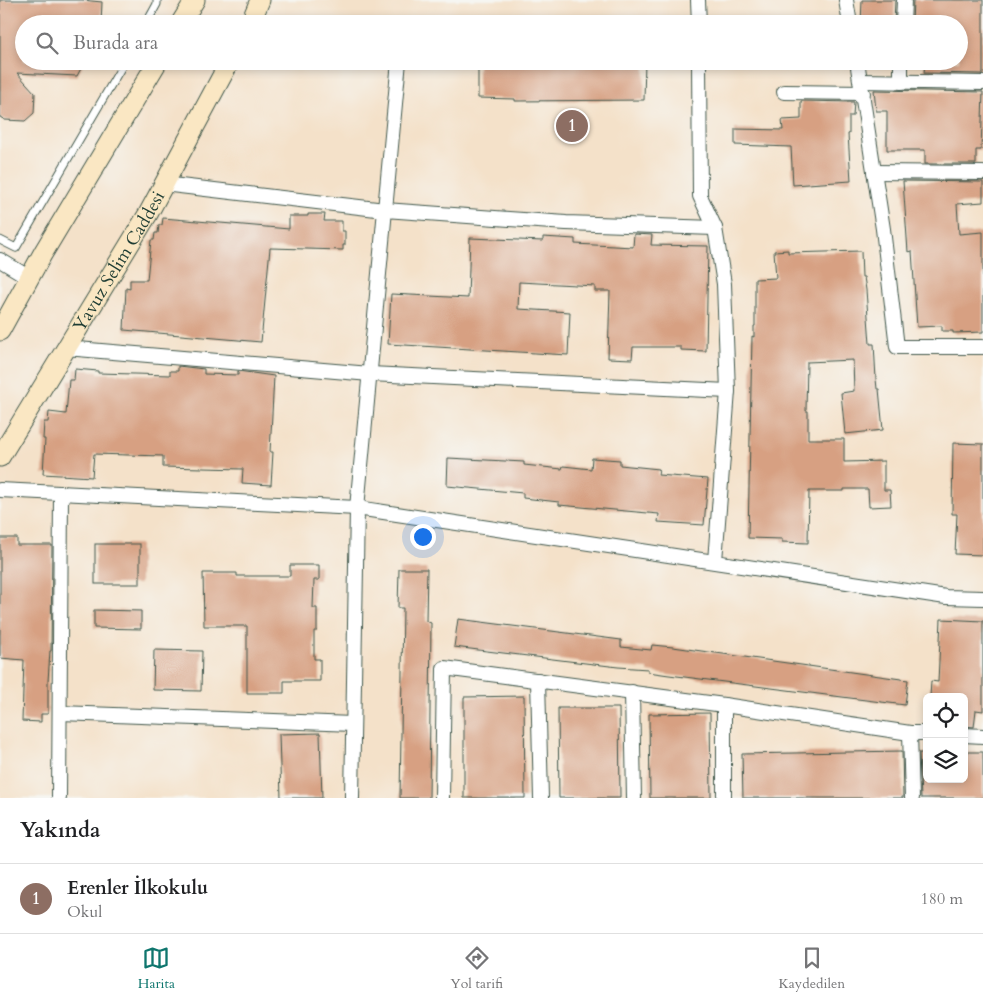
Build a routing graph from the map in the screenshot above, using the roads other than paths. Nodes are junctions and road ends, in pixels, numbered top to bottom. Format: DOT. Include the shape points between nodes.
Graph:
graph roads {
  1 [pos="157,0"];
  2 [pos="195,0"];
  3 [pos="260,0"];
  4 [pos="698,0"];
  5 [pos="846,0"];
  6 [pos="904,0"];
  7 [pos="151,15"];
  8 [pos="186,15"];
  9 [pos="254,15"];
  10 [pos="699,15"];
  11 [pos="848,15"];
  12 [pos="903,15"];
  13 [pos="120,70"];
  14 [pos="153,70"];
  15 [pos="225,70"];
  16 [pos="398,70"];
  17 [pos="699,70"];
  18 [pos="859,70"];
  19 [pos="901,70"];
  20 [pos="900,82"];
  21 [pos="983,83"];
  22 [pos="862,87"];
  23 [pos="784,92"];
  24 [pos="874,172"];
  25 [pos="983,173"];
  26 [pos="163,184"];
  27 [pos="385,210"];
  28 [pos="715,228"];
  29 [pos="0,240"];
  30 [pos="0,260"];
  31 [pos="30,278"];
  32 [pos="0,331"];
  33 [pos="983,347"];
  34 [pos="66,348"];
  35 [pos="370,374"];
  36 [pos="728,390"];
  37 [pos="0,457"];
  38 [pos="0,490"];
  39 [pos="61,494"];
  40 [pos="357,508"];
  41 [pos="715,561"];
  42 [pos="983,598"];
  43 [pos="538,680"];
  44 [pos="632,692"];
  45 [pos="724,705"];
  46 [pos="60,713"];
  47 [pos="353,724"];
  48 [pos="910,733"];
  49 [pos="923,733"];
  50 [pos="968,735"];
  51 [pos="983,736"];
  52 [pos="59,798"];
  53 [pos="352,798"];
  54 [pos="442,798"];
  55 [pos="541,798"];
  56 [pos="634,798"];
  57 [pos="724,798"];
  58 [pos="912,798"];
  1 -- 7 [label="lane"];
  2 -- 8 [label="main road"];
  3 -- 9 [label="main road"];
  4 -- 10 [label="street"];
  5 -- 11 [label="street"];
  6 -- 12 [label="street"];
  13 -- 29 [label="lane" via="16,248"];
  14 -- 31 [label="main road"];
  15 -- 26 [label="main road, Yavuz Selim Caddesi"];
  16 -- 27 [label="street"];
  17 -- 28 [label="street" via="700,196"];
  18 -- 22 [label="street"];
  19 -- 20 [label="street"];
  20 -- 21 [label="street"];
  20 -- 22 [label="street"];
  22 -- 23 [label="street"];
  22 -- 24 [label="street"];
  24 -- 25 [label="street"];
  24 -- 33 [label="street" via="897,347"];
  26 -- 27 [label="street"];
  26 -- 34 [label="main road, Yavuz Selim Caddesi"];
  27 -- 28 [label="street" via="566,223"];
  27 -- 35 [label="street"];
  28 -- 36 [label="street" via="724,284"];
  30 -- 31 [label="street"];
  31 -- 32 [label="main road"];
  34 -- 35 [label="street"];
  34 -- 37 [label="main road, Yavuz Selim Caddesi"];
  35 -- 36 [label="street"];
  35 -- 40 [label="street"];
  36 -- 41 [label="street"];
  38 -- 39 [label="street"];
  39 -- 40 [label="street"];
  39 -- 46 [label="street"];
  40 -- 41 [label="street"];
  40 -- 47 [label="street"];
  41 -- 42 [label="street" via="946,596"];
  43 -- 44 [label="street"];
  43 -- 54 [label="street" via="444,668"];
  43 -- 55 [label="street"];
  44 -- 45 [label="street"];
  44 -- 56 [label="street"];
  45 -- 48 [label="street"];
  45 -- 57 [label="street"];
  46 -- 47 [label="street"];
  46 -- 52 [label="street"];
  47 -- 53 [label="street"];
  48 -- 49 [label="street"];
  48 -- 58 [label="street"];
  50 -- 51 [label="street"];
}
